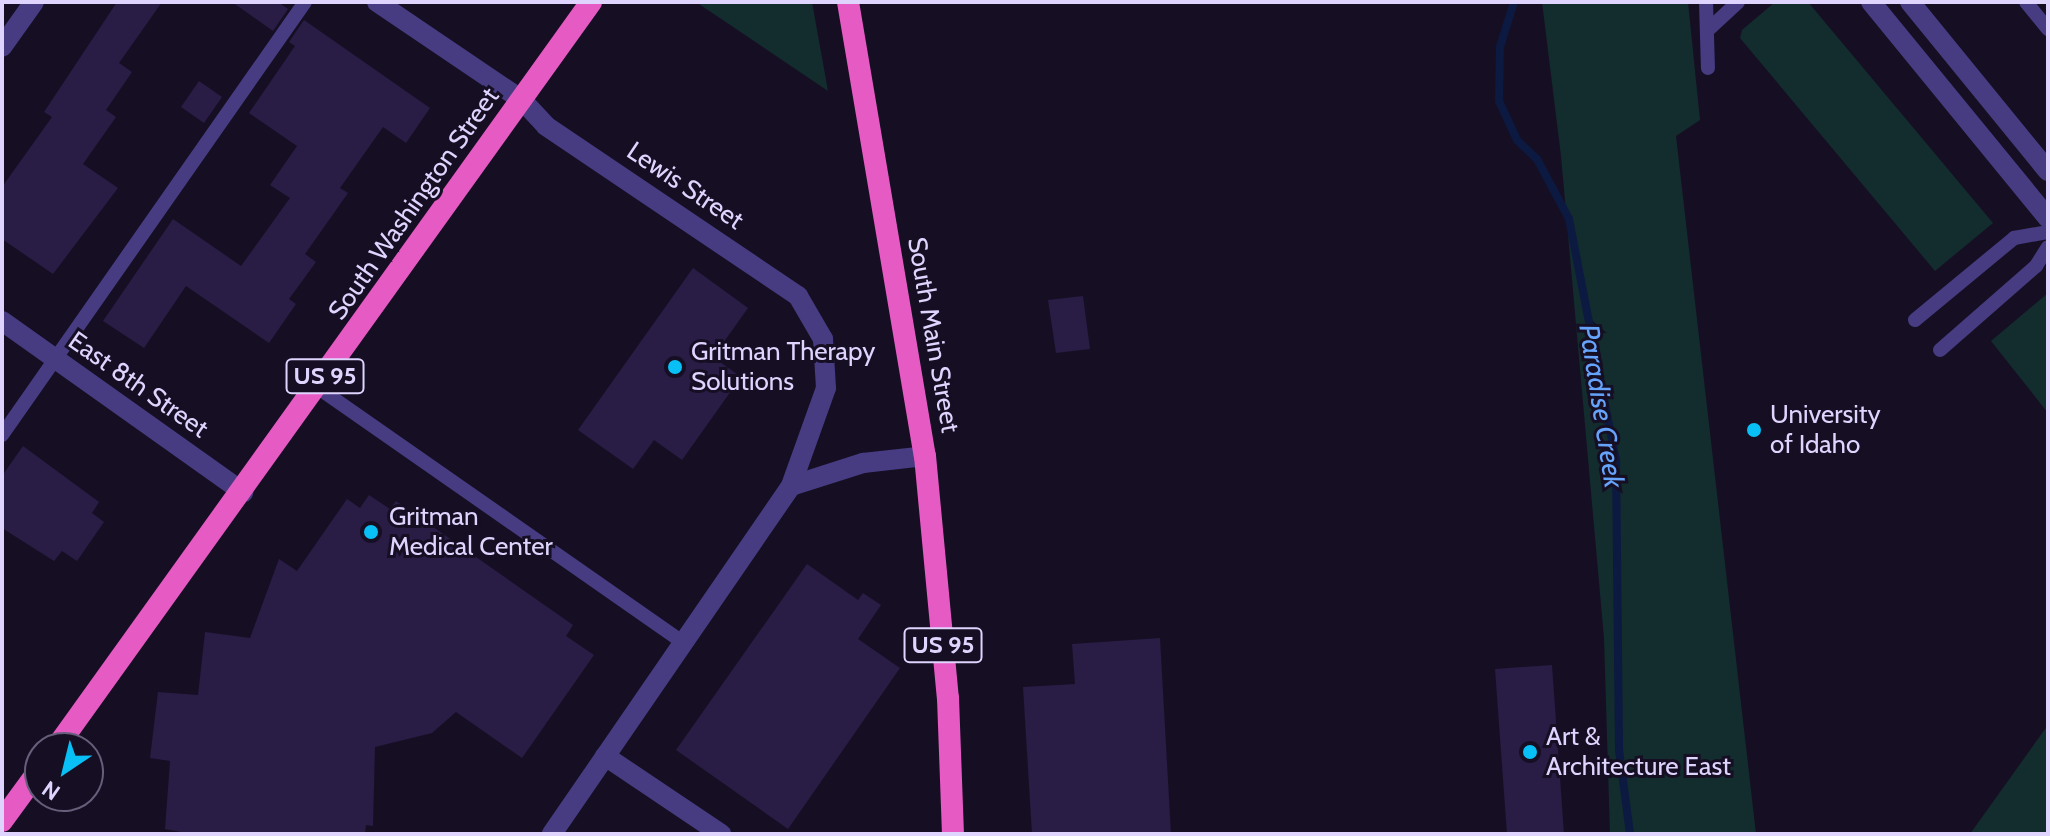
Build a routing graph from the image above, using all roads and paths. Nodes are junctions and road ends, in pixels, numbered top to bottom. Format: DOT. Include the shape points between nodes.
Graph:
graph roads {
  1 [pos="34,2"];
  2 [pos="305,2"];
  3 [pos="377,2"];
  4 [pos="591,2"];
  5 [pos="848,2"];
  6 [pos="1706,2"];
  7 [pos="1738,2"];
  8 [pos="1871,2"];
  9 [pos="1910,2"];
  10 [pos="2026,2"];
  11 [pos="2048,29"];
  12 [pos="1708,30"];
  13 [pos="2,47"];
  14 [pos="1708,68"];
  15 [pos="522,100"];
  16 [pos="2048,171"];
  17 [pos="2048,218"];
  18 [pos="2048,232"];
  19 [pos="2048,247"];
  20 [pos="1915,320"];
  21 [pos="2,321"];
  22 [pos="1940,350"];
  23 [pos="56,358"];
  24 [pos="317,387"];
  25 [pos="2,435"];
  26 [pos="925,456"];
  27 [pos="791,486"];
  28 [pos="243,492"];
  29 [pos="683,642"];
  30 [pos="68,732"];
  31 [pos="605,756"];
  32 [pos="24,791"];
  33 [pos="2,821"];
  34 [pos="552,834"];
  35 [pos="721,834"];
  36 [pos="953,834"];
  1 -- 13 [label="street"];
  2 -- 23 [label="lane"];
  3 -- 15 [label="street, Lewis Street"];
  4 -- 15 [label="highway, South Washington Street / US 95"];
  5 -- 26 [label="highway, South Main Street / US 95"];
  6 -- 12 [label="lane"];
  7 -- 12 [label="lane"];
  8 -- 17 [label="street"];
  9 -- 16 [label="street"];
  10 -- 11 [label="lane"];
  12 -- 14 [label="lane"];
  15 -- 24 [label="highway, South Washington Street / US 95"];
  15 -- 27 [label="street, Lewis Street" via="546,126 633,181 807,307 823,339 826,388"];
  18 -- 20 [label="lane" via="2014,238"];
  19 -- 22 [label="lane" via="2036,266"];
  21 -- 23 [label="street, East 8th Street"];
  23 -- 25 [label="lane"];
  23 -- 28 [label="street, East 8th Street"];
  24 -- 28 [label="highway, South Washington Street / US 95"];
  24 -- 29 [label="lane"];
  26 -- 27 [label="street, South Main Street" via="863,463"];
  26 -- 36 [label="highway, US 95" via="948,698"];
  27 -- 29 [label="street"];
  28 -- 30 [label="highway, South Washington Street / US 95"];
  29 -- 31 [label="street"];
  31 -- 34 [label="street"];
  31 -- 35 [label="street"];
  32 -- 33 [label="highway"];
}
